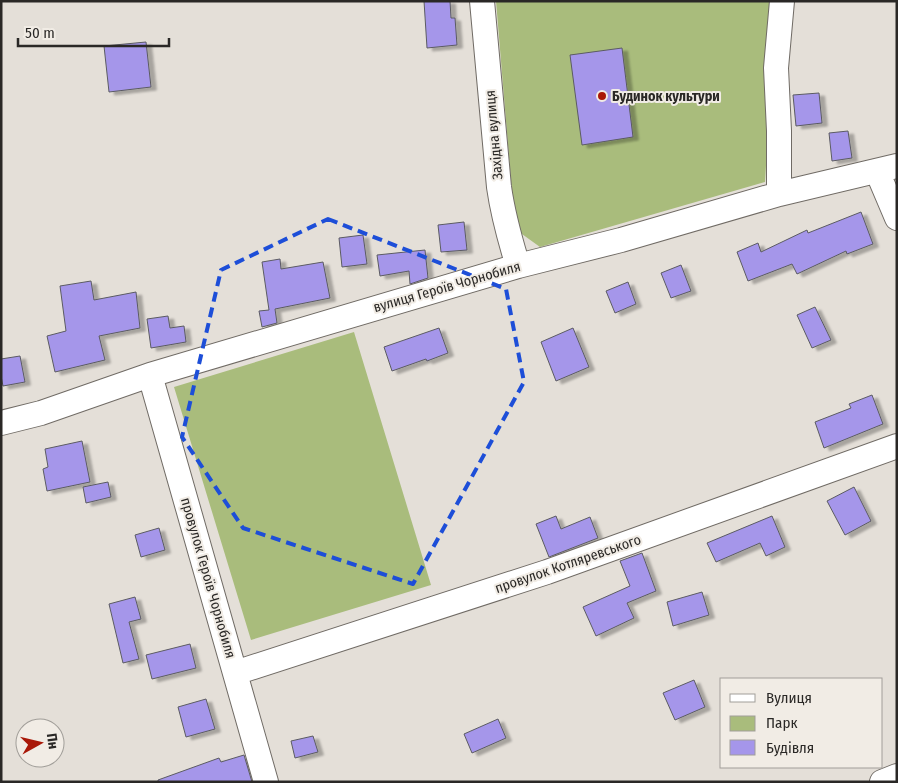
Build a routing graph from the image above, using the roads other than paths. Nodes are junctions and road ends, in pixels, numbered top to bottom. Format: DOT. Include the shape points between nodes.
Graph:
graph roads {
  1 [pos="482,1"];
  2 [pos="782,1"];
  3 [pos="887,169"];
  4 [pos="779,194"];
  5 [pos="897,218"];
  6 [pos="518,266"];
  7 [pos="150,375"];
  8 [pos="1,423"];
  9 [pos="897,446"];
  10 [pos="235,673"];
  11 [pos="897,776"];
  12 [pos="266,782"];
  13 [pos="882,782"];
  1 -- 6 [label="street, Західна вулиця" via="500,196"];
  2 -- 4 [label="street" via="776,68"];
  3 -- 4 [label="street, вулиця Героїв Чорнобиля"];
  3 -- 5 [label="street"];
  4 -- 6 [label="street, вулиця Героїв Чорнобиля"];
  6 -- 7 [label="street, вулиця Героїв Чорнобиля"];
  7 -- 8 [label="street, вулиця Героїв Чорнобиля" via="41,413"];
  7 -- 10 [label="street, провулок Героїв Чорнобиля"];
  9 -- 10 [label="street, провулок Котляревського" via="547,572"];
  10 -- 12 [label="street, провулок Героїв Чорнобиля"];
  11 -- 13 [label="street"];
}
